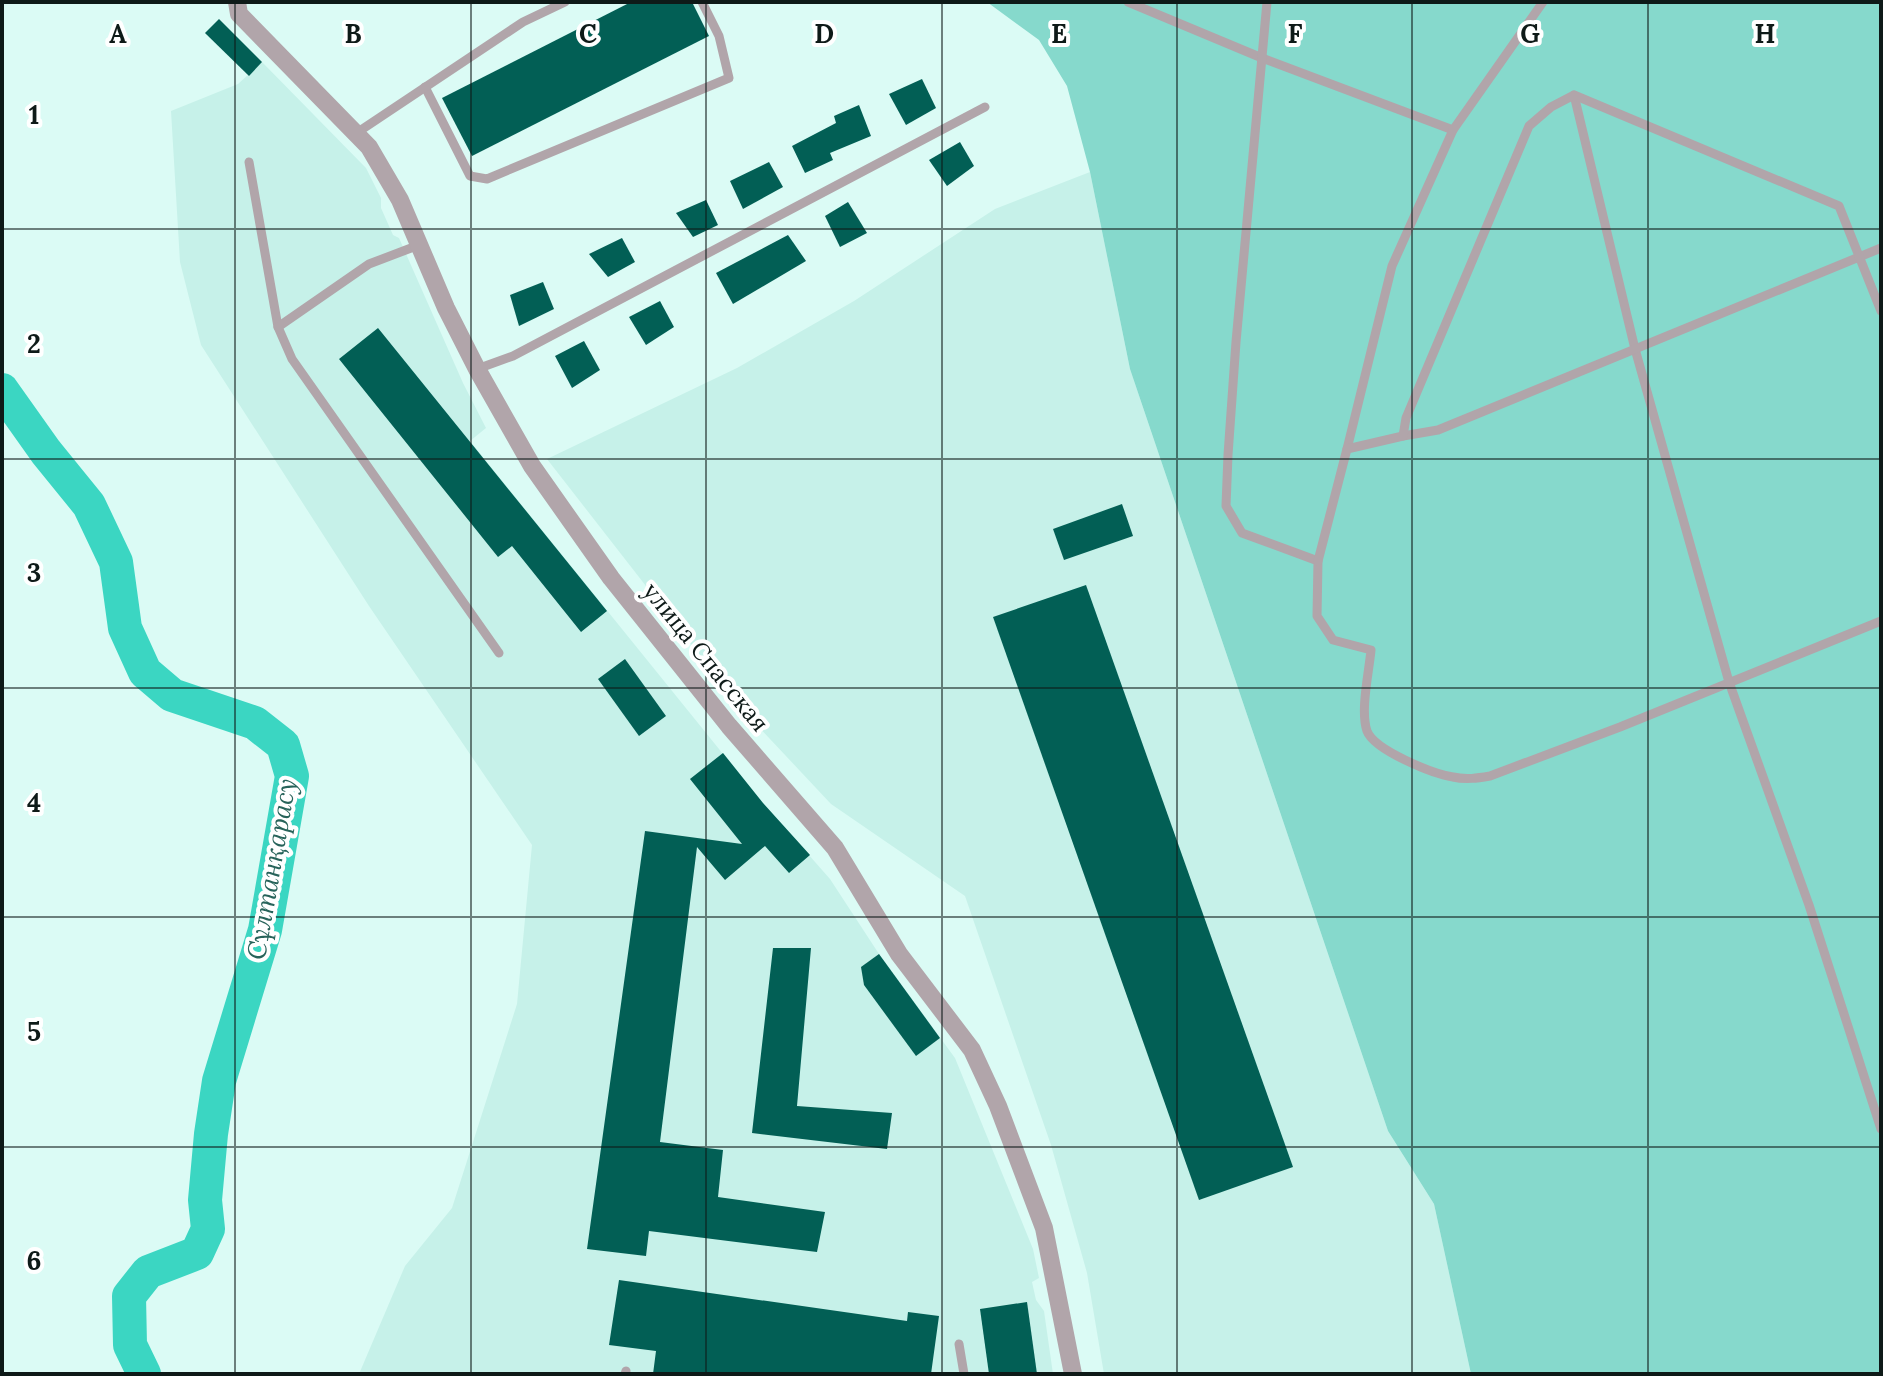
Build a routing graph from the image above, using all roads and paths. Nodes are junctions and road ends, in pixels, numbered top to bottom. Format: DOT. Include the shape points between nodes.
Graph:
graph roads {
  1 [pos="237,2"];
  2 [pos="565,2"];
  3 [pos="702,2"];
  4 [pos="1128,2"];
  5 [pos="1267,2"];
  6 [pos="1543,2"];
  7 [pos="1262,58"];
  8 [pos="425,87"];
  9 [pos="1574,95"];
  10 [pos="985,107"];
  11 [pos="1453,130"];
  12 [pos="355,134"];
  13 [pos="249,162"];
  14 [pos="419,245"];
  15 [pos="1881,248"];
  16 [pos="1859,256"];
  17 [pos="1881,311"];
  18 [pos="278,327"];
  19 [pos="1635,349"];
  20 [pos="477,369"];
  21 [pos="1403,436"];
  22 [pos="1347,449"];
  23 [pos="1318,561"];
  24 [pos="1881,621"];
  25 [pos="499,653"];
  26 [pos="1729,682"];
  27 [pos="1881,1129"];
  28 [pos="959,1344"];
  29 [pos="964,1374"];
  30 [pos="1073,1374"];
  1 -- 12 [label="street, улица Спасская" via="239,14"];
  2 -- 8 [label="lane" via="523,22"];
  3 -- 8 [label="lane" via="719,36 729,78 487,179 470,176"];
  4 -- 7 [label="lane"];
  5 -- 7 [label="lane"];
  6 -- 11 [label="lane"];
  7 -- 11 [label="lane"];
  7 -- 23 [label="lane" via="1226,506 1242,533"];
  8 -- 12 [label="lane"];
  9 -- 16 [label="lane" via="1839,206"];
  9 -- 19 [label="lane"];
  9 -- 21 [label="lane" via="1529,126"];
  10 -- 20 [label="lane" via="513,356"];
  11 -- 22 [label="lane" via="1392,266"];
  12 -- 14 [label="street, улица Спасская" via="369,147 400,200"];
  13 -- 18 [label="lane"];
  14 -- 18 [label="lane" via="369,264"];
  14 -- 20 [label="street, улица Спасская"];
  15 -- 16 [label="lane"];
  16 -- 17 [label="lane"];
  16 -- 19 [label="lane"];
  18 -- 25 [label="lane" via="292,359"];
  19 -- 21 [label="lane" via="1438,430"];
  19 -- 26 [label="lane"];
  20 -- 30 [label="street, улица Спасская" via="532,466 611,578 835,848 899,954 972,1050 1044,1228"];
  21 -- 22 [label="lane"];
  22 -- 23 [label="lane"];
  23 -- 26 [label="lane" via="1317,616 1333,640 1371,650 1368,734 1380,747 1451,777 1490,776"];
  24 -- 26 [label="lane"];
  26 -- 27 [label="lane"];
  28 -- 29 [label="lane"];
}
